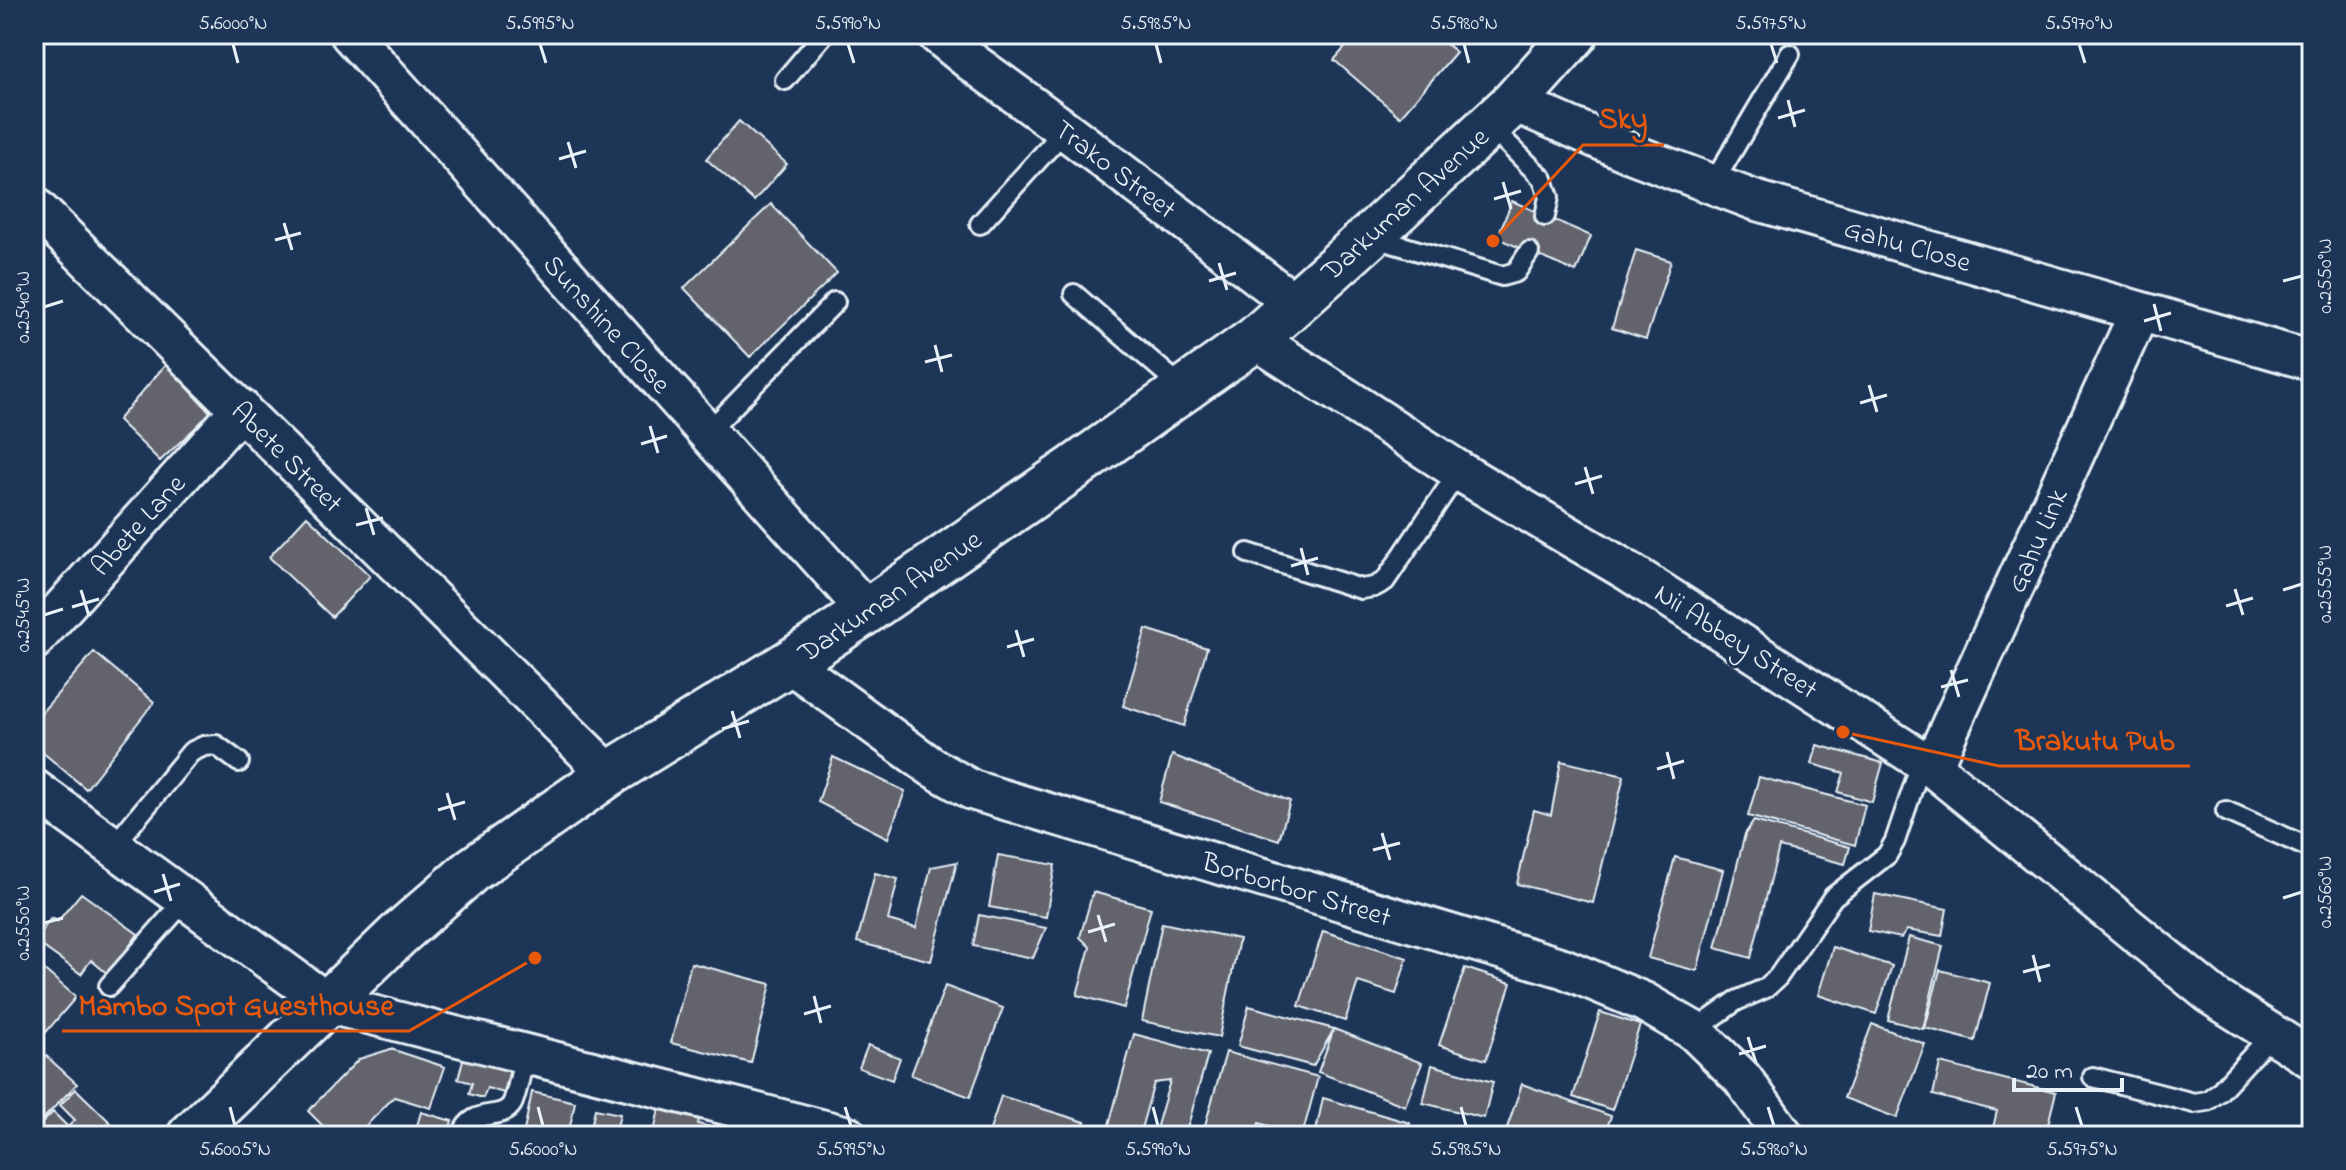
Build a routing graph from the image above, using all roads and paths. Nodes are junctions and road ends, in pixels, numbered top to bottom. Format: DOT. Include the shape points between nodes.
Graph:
graph roads {
  1 [pos="350,34"];
  2 [pos="824,34"];
  3 [pos="937,34"];
  4 [pos="1563,38"];
  5 [pos="1790,54"];
  6 [pos="785,80"];
  7 [pos="1502,114"];
  8 [pos="1065,130"];
  9 [pos="1712,185"];
  10 [pos="34,206"];
  11 [pos="1545,216"];
  12 [pos="980,224"];
  13 [pos="1370,236"];
  14 [pos="1529,252"];
  15 [pos="1074,294"];
  16 [pos="835,302"];
  17 [pos="1294,303"];
  18 [pos="2139,313"];
  19 [pos="1255,339"];
  20 [pos="2312,361"];
  21 [pos="1184,389"];
  22 [pos="241,409"];
  23 [pos="707,433"];
  24 [pos="1459,471"];
  25 [pos="1248,553"];
  26 [pos="867,611"];
  27 [pos="34,640"];
  28 [pos="789,663"];
  29 [pos="239,762"];
  30 [pos="1927,764"];
  31 [pos="609,774"];
  32 [pos="34,789"];
  33 [pos="2226,811"];
  34 [pos="113,847"];
  35 [pos="2312,849"];
  36 [pos="186,899"];
  37 [pos="109,986"];
  38 [pos="329,1004"];
  39 [pos="1694,1031"];
  40 [pos="2272,1034"];
  41 [pos="525,1054"];
  42 [pos="2312,1059"];
  43 [pos="2093,1077"];
  44 [pos="190,1136"];
  45 [pos="461,1136"];
  46 [pos="848,1136"];
  47 [pos="1784,1136"];
  1 -- 23 [label="street, Sunshine Close"];
  2 -- 6 [label="lane"];
  3 -- 8 [label="street, Trako Street"];
  4 -- 7 [label="street, Darkuman Avenue"];
  5 -- 9 [label="lane"];
  7 -- 9 [label="street, Gahu Close" via="1630,153"];
  7 -- 11 [label="lane" via="1543,179 1549,197"];
  7 -- 13 [label="street, Darkuman Avenue"];
  8 -- 12 [label="lane"];
  8 -- 17 [label="street, Trako Street"];
  9 -- 18 [label="street, Gahu Close"];
  10 -- 22 [label="street, Abete Street"];
  13 -- 14 [label="lane" via="1502,276 1516,272"];
  13 -- 17 [label="street, Darkuman Avenue"];
  15 -- 21 [label="lane"];
  16 -- 23 [label="lane"];
  17 -- 19 [label="street, Darkuman Avenue"];
  18 -- 20 [label="street, Gahu Close"];
  18 -- 30 [label="street, Gahu Link"];
  19 -- 21 [label="street, Darkuman Avenue"];
  19 -- 24 [label="street, Nii Abbey Street"];
  21 -- 26 [label="street, Darkuman Avenue"];
  22 -- 27 [label="street, Abete Lane"];
  22 -- 31 [label="street, Abete Street"];
  23 -- 26 [label="street, Sunshine Close"];
  24 -- 25 [label="lane" via="1385,581 1374,587 1361,589"];
  24 -- 30 [label="street, Nii Abbey Street" via="1628,571"];
  26 -- 28 [label="street, Darkuman Avenue"];
  28 -- 31 [label="street, Darkuman Avenue"];
  28 -- 39 [label="street, Borborbor Street" via="972,790 1563,968 1644,1002"];
  29 -- 34 [label="lane" via="216,745 191,752"];
  30 -- 39 [label="lane" via="1887,855 1833,897 1766,988 1736,1001"];
  30 -- 40 [label="street, Nii Abbey Street" via="2214,997"];
  31 -- 38 [label="street, Darkuman Avenue" via="472,870"];
  32 -- 34 [label="street"];
  33 -- 35 [label="lane"];
  34 -- 36 [label="street"];
  36 -- 37 [label="lane"];
  36 -- 38 [label="street"];
  38 -- 41 [label="street"];
  38 -- 44 [label="street, Darkuman Avenue"];
  39 -- 47 [label="street, Borborbor Street" via="1742,1078"];
  40 -- 42 [label="street, Nii Abbey Street"];
  40 -- 43 [label="lane" via="2207,1101 2194,1103"];
  41 -- 45 [label="lane" via="512,1103 503,1112 477,1117"];
  41 -- 46 [label="street"];
}
